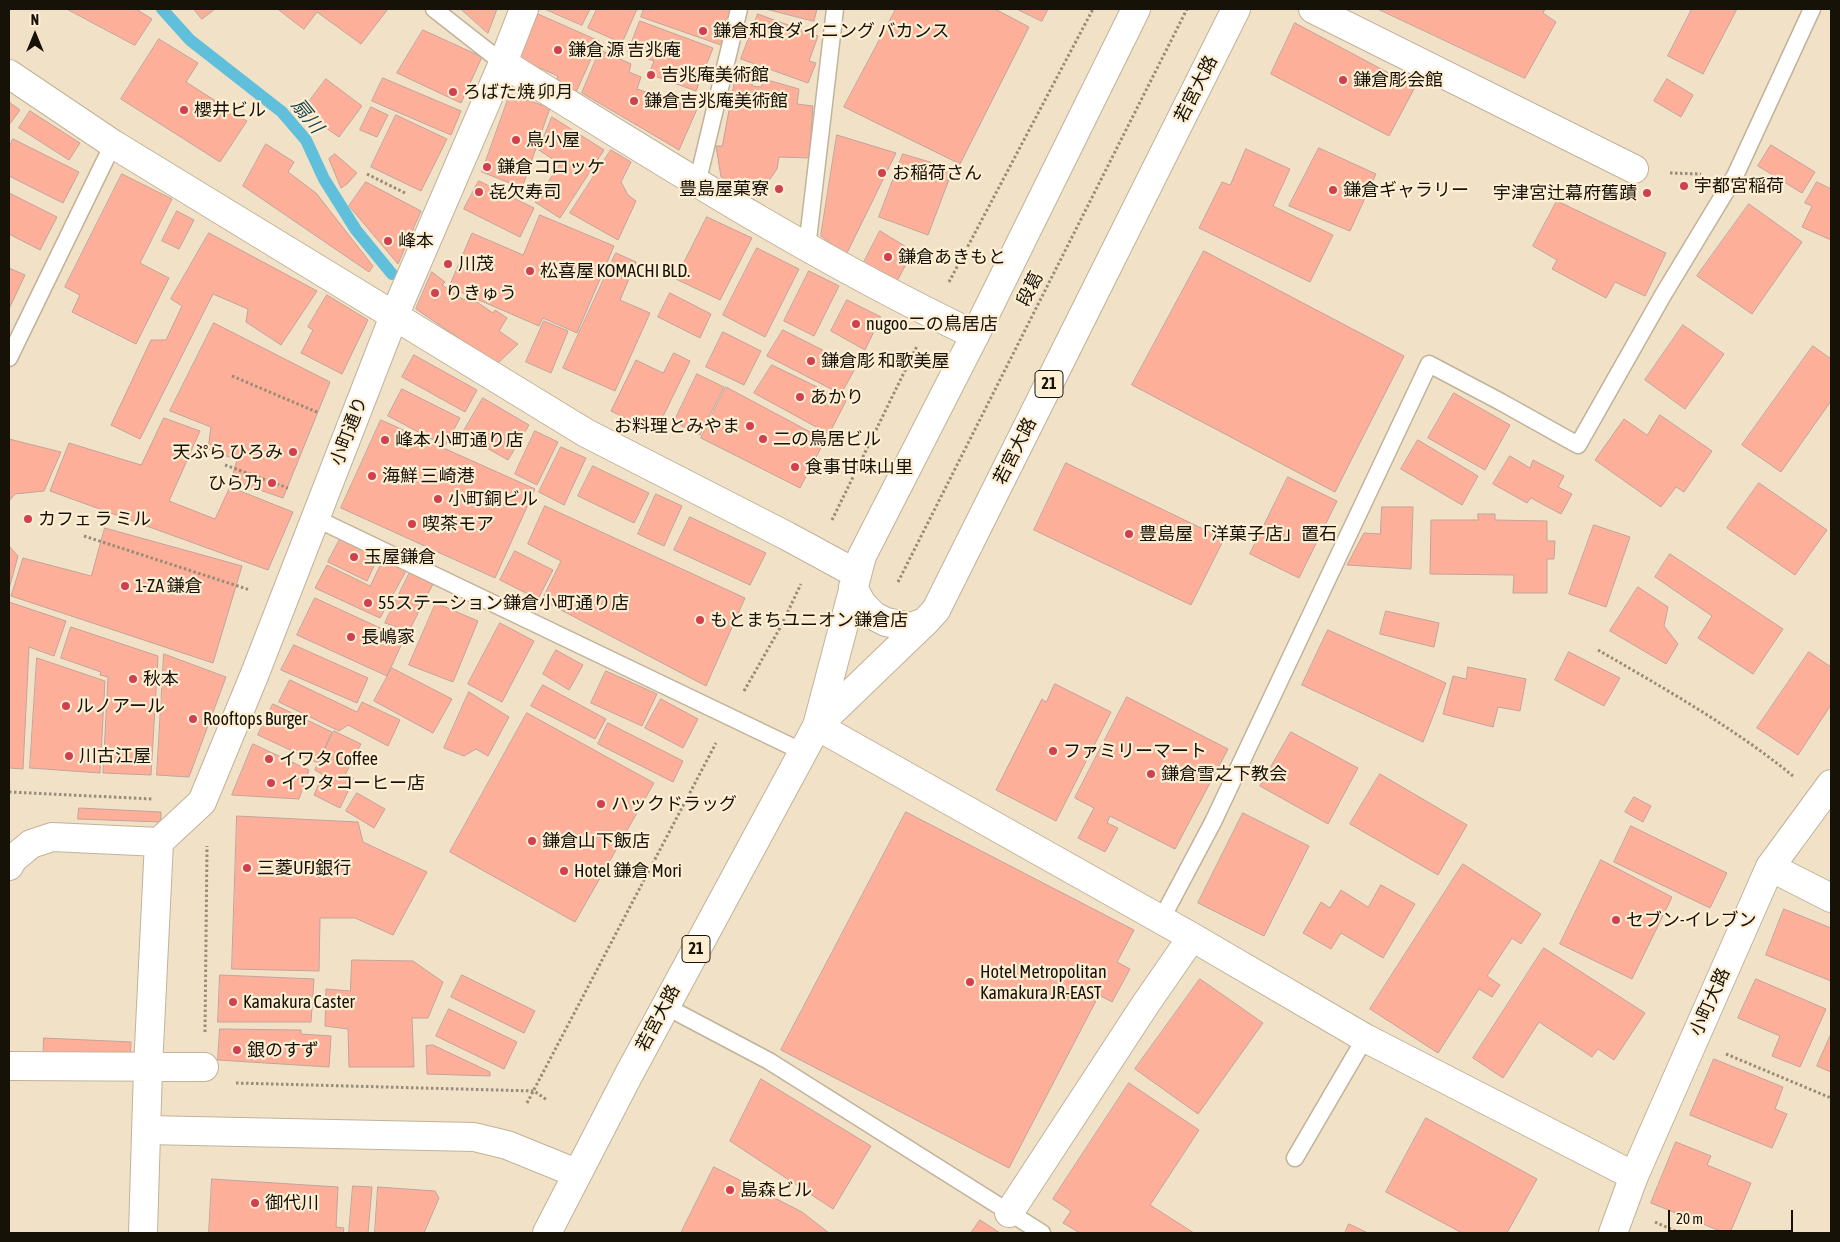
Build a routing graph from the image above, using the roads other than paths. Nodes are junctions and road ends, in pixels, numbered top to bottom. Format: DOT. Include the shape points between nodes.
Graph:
graph roads {
  1 [pos="434,9"];
  2 [pos="524,9"];
  3 [pos="738,9"];
  4 [pos="835,9"];
  5 [pos="1136,9"];
  6 [pos="1236,9"];
  7 [pos="1313,9"];
  8 [pos="1812,9"];
  9 [pos="503,64"];
  10 [pos="9,74"];
  11 [pos="113,144"];
  12 [pos="1634,169"];
  13 [pos="697,184"];
  14 [pos="807,248"];
  15 [pos="394,316"];
  16 [pos="975,336"];
  17 [pos="9,358"];
  18 [pos="318,509"];
  19 [pos="855,581"];
  20 [pos="925,622"];
  21 [pos="817,726"];
  22 [pos="803,752"];
  23 [pos="1826,791"];
  24 [pos="159,842"];
  25 [pos="9,866"];
  26 [pos="1770,867"];
  27 [pos="1831,898"];
  28 [pos="1161,920"];
  29 [pos="1192,937"];
  30 [pos="665,1006"];
  31 [pos="1365,1038"];
  32 [pos="9,1066"];
  33 [pos="204,1067"];
  34 [pos="148,1068"];
  35 [pos="147,1130"];
  36 [pos="1295,1158"];
  37 [pos="576,1173"];
  38 [pos="1634,1176"];
  39 [pos="1009,1213"];
  40 [pos="143,1233"];
  41 [pos="546,1233"];
  42 [pos="1042,1233"];
  43 [pos="1613,1233"];
  1 -- 9 [label="lane"];
  2 -- 9 [label="street, 小町通り"];
  3 -- 13 [label="lane"];
  4 -- 14 [label="lane"];
  5 -- 16 [label="street, 若宮大路 / 21"];
  6 -- 20 [label="street, 若宮大路 / 21" via="936,610"];
  7 -- 12 [label="street"];
  8 -- 28 [label="lane" via="1735,176 1578,445 1429,364 1213,822"];
  9 -- 13 [label="street"];
  9 -- 15 [label="street, 小町通り"];
  10 -- 11 [label="street"];
  11 -- 15 [label="street"];
  11 -- 17 [label="lane"];
  13 -- 14 [label="street"];
  14 -- 16 [label="street"];
  15 -- 18 [label="street, 小町通り"];
  15 -- 19 [label="street" via="586,433 787,536"];
  16 -- 19 [label="street, 若宮大路 / 21" via="862,556"];
  18 -- 22 [label="lane"];
  18 -- 24 [label="street, 小町通り" via="202,802"];
  19 -- 20 [label="street" via="862,604 874,616 911,627"];
  19 -- 21 [label="street, 若宮大路 / 21"];
  20 -- 21 [label="street, 若宮大路 / 21"];
  21 -- 22 [label="street, 若宮大路 / 21"];
  21 -- 28 [label="street"];
  22 -- 30 [label="street, 若宮大路 / 21"];
  23 -- 26 [label="street, 小町大路"];
  24 -- 25 [label="street" via="52,838 31,844"];
  24 -- 34 [label="street"];
  26 -- 27 [label="street"];
  26 -- 38 [label="street, 小町大路"];
  28 -- 29 [label="street"];
  29 -- 31 [label="street"];
  29 -- 39 [label="street"];
  30 -- 37 [label="street, 若宮大路 / 21"];
  30 -- 39 [label="lane" via="769,1061"];
  31 -- 36 [label="lane"];
  31 -- 38 [label="street"];
  32 -- 34 [label="street"];
  33 -- 34 [label="street"];
  34 -- 35 [label="street"];
  35 -- 37 [label="street" via="474,1137 507,1145"];
  35 -- 40 [label="street"];
  37 -- 41 [label="street, 若宮大路 / 21"];
  38 -- 43 [label="street, 小町大路"];
  39 -- 42 [label="lane"];
}
